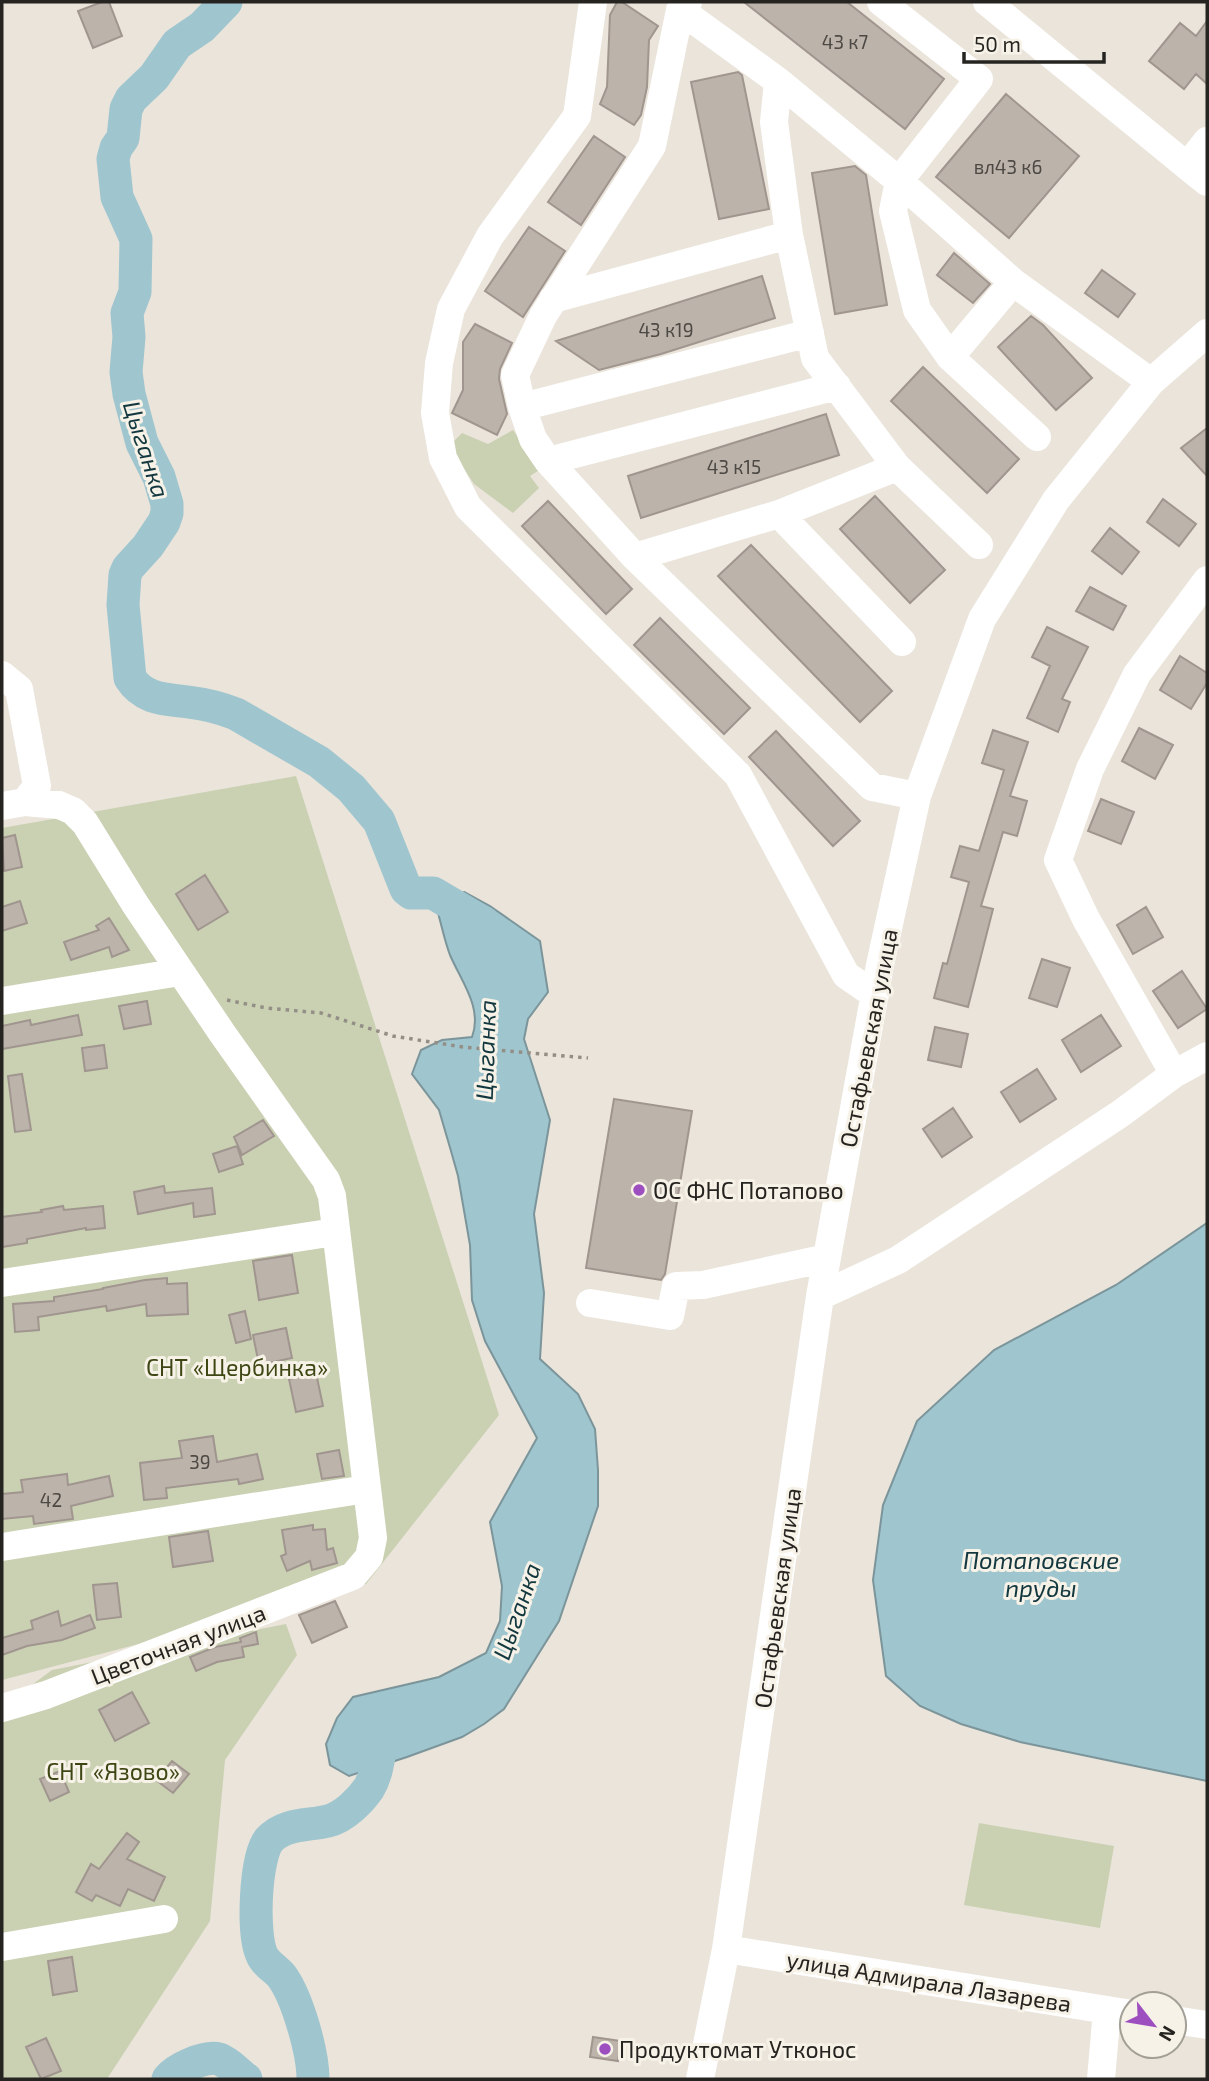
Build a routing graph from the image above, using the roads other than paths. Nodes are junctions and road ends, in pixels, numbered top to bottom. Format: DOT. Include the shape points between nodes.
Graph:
graph roads {
  1 [pos="593,2"];
  2 [pos="881,2"];
  3 [pos="987,2"];
  4 [pos="684,6"];
  5 [pos="778,82"];
  6 [pos="1207,141"];
  7 [pos="1197,174"];
  8 [pos="899,181"];
  9 [pos="789,235"];
  10 [pos="1013,282"];
  11 [pos="553,299"];
  12 [pos="810,333"];
  13 [pos="1207,333"];
  14 [pos="950,357"];
  15 [pos="1151,382"];
  16 [pos="836,386"];
  17 [pos="522,407"];
  18 [pos="1037,437"];
  19 [pos="548,461"];
  20 [pos="897,467"];
  21 [pos="779,514"];
  22 [pos="979,545"];
  23 [pos="635,557"];
  24 [pos="1207,580"];
  25 [pos="902,642"];
  26 [pos="2,675"];
  27 [pos="917,796"];
  28 [pos="13,804"];
  29 [pos="188,982"];
  30 [pos="875,995"];
  31 [pos="2,1001"];
  32 [pos="1207,1056"];
  33 [pos="1174,1074"];
  34 [pos="335,1232"];
  35 [pos="827,1258"];
  36 [pos="2,1283"];
  37 [pos="820,1296"];
  38 [pos="590,1303"];
  39 [pos="366,1489"];
  40 [pos="2,1548"];
  41 [pos="2,1708"];
  42 [pos="164,1919"];
  43 [pos="2,1947"];
  44 [pos="726,1949"];
  45 [pos="1118,2012"];
  46 [pos="1118,2019"];
  47 [pos="1188,2022"];
  48 [pos="1207,2025"];
  49 [pos="700,2079"];
  50 [pos="1101,2079"];
  1 -- 30 [label="street" via="577,116 490,236 451,309 439,363 435,413 443,458 468,506 738,775 846,975"];
  2 -- 8 [label="street" via="979,79"];
  3 -- 7 [label="street"];
  4 -- 5 [label="street"];
  4 -- 11 [label="street" via="652,146"];
  5 -- 8 [label="street"];
  5 -- 9 [label="street" via="774,122"];
  6 -- 7 [label="street"];
  8 -- 10 [label="street"];
  8 -- 14 [label="street" via="893,211 917,310"];
  9 -- 11 [label="street"];
  9 -- 12 [label="street"];
  10 -- 14 [label="street"];
  10 -- 15 [label="street"];
  11 -- 17 [label="street" via="515,375"];
  12 -- 16 [label="street" via="815,358"];
  12 -- 17 [label="street"];
  13 -- 15 [label="street, Остафьевская улица"];
  14 -- 18 [label="street"];
  15 -- 27 [label="street, Остафьевская улица" via="1056,500 982,619"];
  16 -- 19 [label="street"];
  16 -- 20 [label="street"];
  17 -- 19 [label="street" via="533,439"];
  19 -- 23 [label="street"];
  20 -- 21 [label="street"];
  20 -- 22 [label="street"];
  21 -- 23 [label="street"];
  21 -- 25 [label="street"];
  23 -- 27 [label="street" via="872,787"];
  24 -- 33 [label="street" via="1137,674 1090,769 1058,860 1086,919"];
  26 -- 28 [label="street" via="19,689 37,786"];
  27 -- 30 [label="street, Остафьевская улица"];
  28 -- 29 [label="street" via="59,806 85,823"];
  29 -- 31 [label="street"];
  29 -- 34 [label="street" via="319,1168 332,1196"];
  30 -- 35 [label="street, Остафьевская улица"];
  32 -- 33 [label="street"];
  33 -- 37 [label="street" via="898,1260"];
  34 -- 36 [label="street"];
  34 -- 39 [label="street"];
  35 -- 37 [label="street, Остафьевская улица"];
  35 -- 38 [label="street" via="703,1285 676,1286 670,1316"];
  37 -- 44 [label="street, Остафьевская улица"];
  39 -- 40 [label="street"];
  39 -- 41 [label="street, Цветочная улица" via="373,1538 369,1557 353,1576"];
  42 -- 43 [label="street"];
  44 -- 45 [label="street, улица Адмирала Лазарева"];
  44 -- 49 [label="street, Остафьевская улица"];
  46 -- 50 [label="street"];
  47 -- 48 [label="street"];
}
